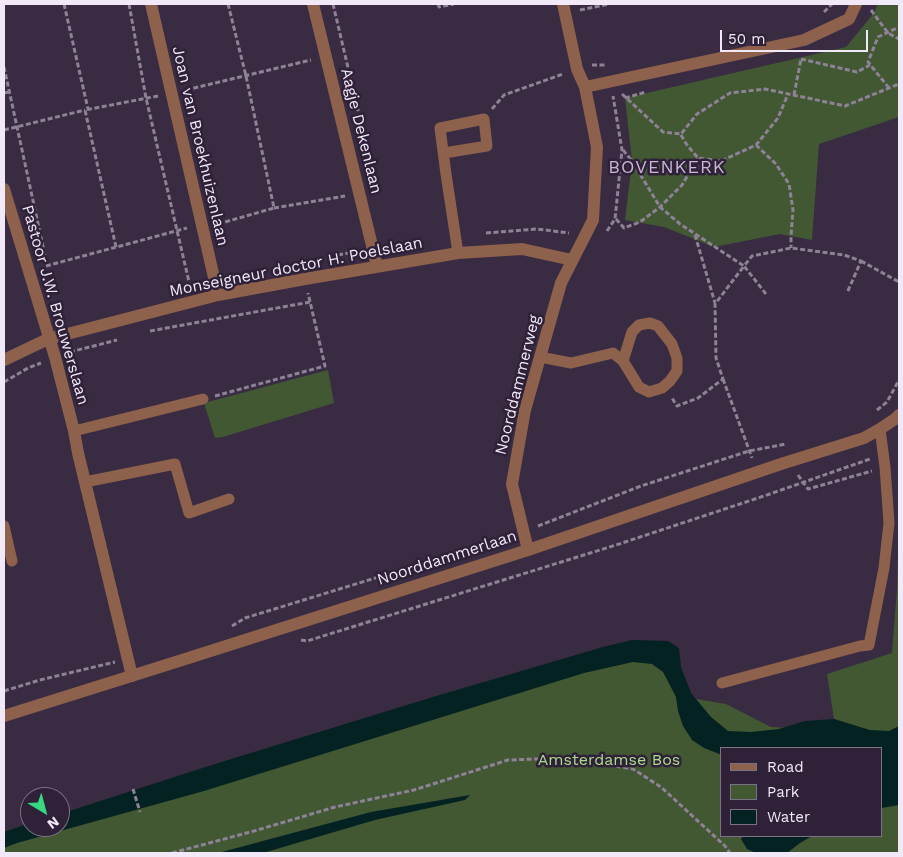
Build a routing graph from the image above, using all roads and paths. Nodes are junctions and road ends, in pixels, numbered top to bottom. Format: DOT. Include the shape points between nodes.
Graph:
graph roads {
  1 [pos="64,4"];
  2 [pos="129,4"];
  3 [pos="151,4"];
  4 [pos="228,4"];
  5 [pos="314,4"];
  6 [pos="333,4"];
  7 [pos="438,4"];
  8 [pos="454,4"];
  9 [pos="609,4"];
  10 [pos="862,4"];
  11 [pos="564,9"];
  12 [pos="899,28"];
  13 [pos="888,33"];
  14 [pos="899,39"];
  15 [pos="804,40"];
  16 [pos="326,56"];
  17 [pos="801,59"];
  18 [pos="870,65"];
  19 [pos="4,67"];
  20 [pos="577,69"];
  21 [pos="246,76"];
  22 [pos="611,81"];
  23 [pos="899,84"];
  24 [pos="585,86"];
  25 [pos="889,88"];
  26 [pos="9,92"];
  27 [pos="172,93"];
  28 [pos="4,94"];
  29 [pos="788,94"];
  30 [pos="794,95"];
  31 [pos="146,98"];
  32 [pos="87,109"];
  33 [pos="484,119"];
  34 [pos="16,126"];
  35 [pos="4,130"];
  36 [pos="681,134"];
  37 [pos="756,145"];
  38 [pos="367,149"];
  39 [pos="622,150"];
  40 [pos="444,153"];
  41 [pos="698,158"];
  42 [pos="4,189"];
  43 [pos="360,194"];
  44 [pos="274,208"];
  45 [pos="660,208"];
  46 [pos="616,219"];
  47 [pos="202,226"];
  48 [pos="177,231"];
  49 [pos="695,234"];
  50 [pos="604,235"];
  51 [pos="116,247"];
  52 [pos="791,248"];
  53 [pos="458,253"];
  54 [pos="572,260"];
  55 [pos="861,261"];
  56 [pos="47,265"];
  57 [pos="377,266"];
  58 [pos="744,266"];
  59 [pos="28,270"];
  60 [pos="306,279"];
  61 [pos="899,281"];
  62 [pos="190,286"];
  63 [pos="847,293"];
  64 [pos="766,294"];
  65 [pos="218,295"];
  66 [pos="310,302"];
  67 [pos="716,304"];
  68 [pos="147,332"];
  69 [pos="48,339"];
  70 [pos="119,339"];
  71 [pos="55,357"];
  72 [pos="540,357"];
  73 [pos="4,360"];
  74 [pos="623,360"];
  75 [pos="723,379"];
  76 [pos="899,380"];
  77 [pos="4,382"];
  78 [pos="665,386"];
  79 [pos="203,399"];
  80 [pos="874,413"];
  81 [pos="897,417"];
  82 [pos="880,429"];
  83 [pos="74,431"];
  84 [pos="794,442"];
  85 [pos="749,451"];
  86 [pos="884,454"];
  87 [pos="790,462"];
  88 [pos="886,467"];
  89 [pos="757,473"];
  90 [pos="85,482"];
  91 [pos="803,482"];
  92 [pos="229,498"];
  93 [pos="4,526"];
  94 [pos="524,532"];
  95 [pos="528,550"];
  96 [pos="12,561"];
  97 [pos="225,630"];
  98 [pos="300,640"];
  99 [pos="128,659"];
  100 [pos="132,676"];
  101 [pos="722,683"];
  102 [pos="4,690"];
  103 [pos="4,716"];
  104 [pos="133,789"];
  105 [pos="140,812"];
  106 [pos="172,853"];
  107 [pos="730,853"];
  1 -- 32 [label="path"];
  2 -- 31 [label="path"];
  3 -- 27 [label="street, Joan van Broekhuizenlaan"];
  4 -- 21 [label="path"];
  5 -- 16 [label="street, Aagje Dekenlaan"];
  6 -- 38 [label="path"];
  7 -- 8 [label="path" via="438,7"];
  9 -- 11 [label="path"];
  10 -- 13 [label="path"];
  10 -- 15 [label="street" via="849,19"];
  11 -- 20 [label="street"];
  12 -- 13 [label="path"];
  13 -- 14 [label="path"];
  13 -- 18 [label="path" via="878,37 868,62"];
  15 -- 17 [label="path"];
  15 -- 22 [label="street"];
  16 -- 21 [label="path"];
  16 -- 43 [label="street, Aagje Dekenlaan"];
  17 -- 18 [label="path" via="857,72"];
  17 -- 30 [label="path"];
  18 -- 25 [label="path"];
  19 -- 26 [label="path"];
  20 -- 24 [label="street"];
  20 -- 33 [label="path" via="504,95"];
  21 -- 27 [label="path"];
  21 -- 44 [label="path"];
  22 -- 24 [label="street"];
  22 -- 36 [label="path" via="663,132"];
  22 -- 39 [label="path"];
  23 -- 25 [label="path"];
  24 -- 54 [label="street, Noorddammerweg" via="597,147 593,220"];
  25 -- 30 [label="path" via="845,106"];
  26 -- 28 [label="path"];
  26 -- 34 [label="path"];
  27 -- 31 [label="path"];
  27 -- 47 [label="street, Joan van Broekhuizenlaan"];
  29 -- 30 [label="path"];
  29 -- 36 [label="path" via="765,89 730,93 697,114"];
  29 -- 37 [label="path" via="778,118"];
  31 -- 32 [label="path"];
  31 -- 48 [label="path"];
  32 -- 34 [label="path"];
  32 -- 51 [label="path"];
  33 -- 40 [label="lane" via="440,128"];
  33 -- 40 [label="lane" via="487,146"];
  34 -- 35 [label="path"];
  34 -- 56 [label="path"];
  36 -- 41 [label="path"];
  37 -- 41 [label="path" via="721,161"];
  37 -- 52 [label="path" via="776,164 789,184 794,210"];
  39 -- 45 [label="path"];
  39 -- 46 [label="path"];
  40 -- 53 [label="lane"];
  41 -- 45 [label="path" via="682,185"];
  42 -- 59 [label="street, Pastoor J.W. Brouwerslaan"];
  43 -- 44 [label="path"];
  43 -- 57 [label="street, Aagje Dekenlaan"];
  44 -- 47 [label="path"];
  45 -- 46 [label="path" via="640,222 624,228"];
  45 -- 49 [label="path"];
  46 -- 50 [label="path"];
  47 -- 48 [label="path"];
  47 -- 65 [label="street, Joan van Broekhuizenlaan"];
  48 -- 51 [label="path"];
  48 -- 62 [label="path"];
  49 -- 58 [label="path"];
  49 -- 67 [label="path"];
  51 -- 56 [label="path"];
  52 -- 55 [label="path" via="844,255"];
  52 -- 58 [label="path" via="752,256"];
  53 -- 54 [label="street, Monseigneur doctor H. Poelslaan" via="522,249"];
  53 -- 57 [label="street, Monseigneur doctor H. Poelslaan"];
  54 -- 72 [label="street, Noorddammerweg" via="561,283"];
  55 -- 61 [label="path"];
  55 -- 63 [label="path"];
  56 -- 59 [label="path"];
  57 -- 60 [label="street, Monseigneur doctor H. Poelslaan"];
  58 -- 64 [label="path"];
  58 -- 67 [label="path"];
  59 -- 69 [label="street, Pastoor J.W. Brouwerslaan"];
  60 -- 65 [label="street, Monseigneur doctor H. Poelslaan"];
  60 -- 66 [label="path"];
  65 -- 69 [label="street, Monseigneur doctor H. Poelslaan"];
  66 -- 68 [label="path"];
  66 -- 79 [label="path" via="325,366"];
  67 -- 75 [label="path" via="716,358"];
  69 -- 71 [label="street, Pastoor J.W. Brouwerslaan"];
  69 -- 73 [label="street, Monseigneur doctor H. Poelslaan"];
  70 -- 71 [label="path"];
  71 -- 77 [label="path"];
  71 -- 83 [label="street, Pastoor J.W. Brouwerslaan"];
  72 -- 74 [label="lane" via="571,363 613,353"];
  72 -- 94 [label="street, Noorddammerweg" via="525,410 512,484"];
  74 -- 78 [label="lane" via="639,386 650,392"];
  74 -- 78 [label="lane" via="632,332 639,325 650,323 658,326 672,344 677,358 677,371"];
  75 -- 78 [label="path" via="698,398 677,406"];
  75 -- 85 [label="path"];
  76 -- 80 [label="path" via="887,402"];
  79 -- 83 [label="lane, Pastoor J.W. Brouwerslaan"];
  81 -- 82 [label="street, Noorddammerlaan"];
  82 -- 86 [label="lane"];
  82 -- 87 [label="street, Noorddammerlaan" via="864,438"];
  83 -- 90 [label="street, Pastoor J.W. Brouwerslaan"];
  84 -- 85 [label="path"];
  85 -- 89 [label="path"];
  85 -- 94 [label="path" via="642,486"];
  86 -- 88 [label="lane"];
  86 -- 91 [label="path"];
  87 -- 89 [label="street, Noorddammerlaan"];
  87 -- 91 [label="path"];
  88 -- 91 [label="path" via="808,489"];
  88 -- 101 [label="lane" via="889,523 869,645"];
  89 -- 95 [label="street, Noorddammerlaan"];
  90 -- 92 [label="lane" via="175,464 189,513"];
  90 -- 99 [label="street, Pastoor J.W. Brouwerslaan"];
  91 -- 98 [label="path" via="616,545 306,641"];
  93 -- 96 [label="lane"];
  94 -- 95 [label="street, Noorddammerweg"];
  94 -- 97 [label="path" via="245,618"];
  95 -- 100 [label="street, Noorddammerlaan"];
  99 -- 100 [label="street, Pastoor J.W. Brouwerslaan"];
  99 -- 102 [label="path"];
  100 -- 103 [label="street, Noorddammerlaan"];
  104 -- 105 [label="path"];
  106 -- 107 [label="path" via="335,807 414,790 508,760 567,758 633,769 662,787"];
}
